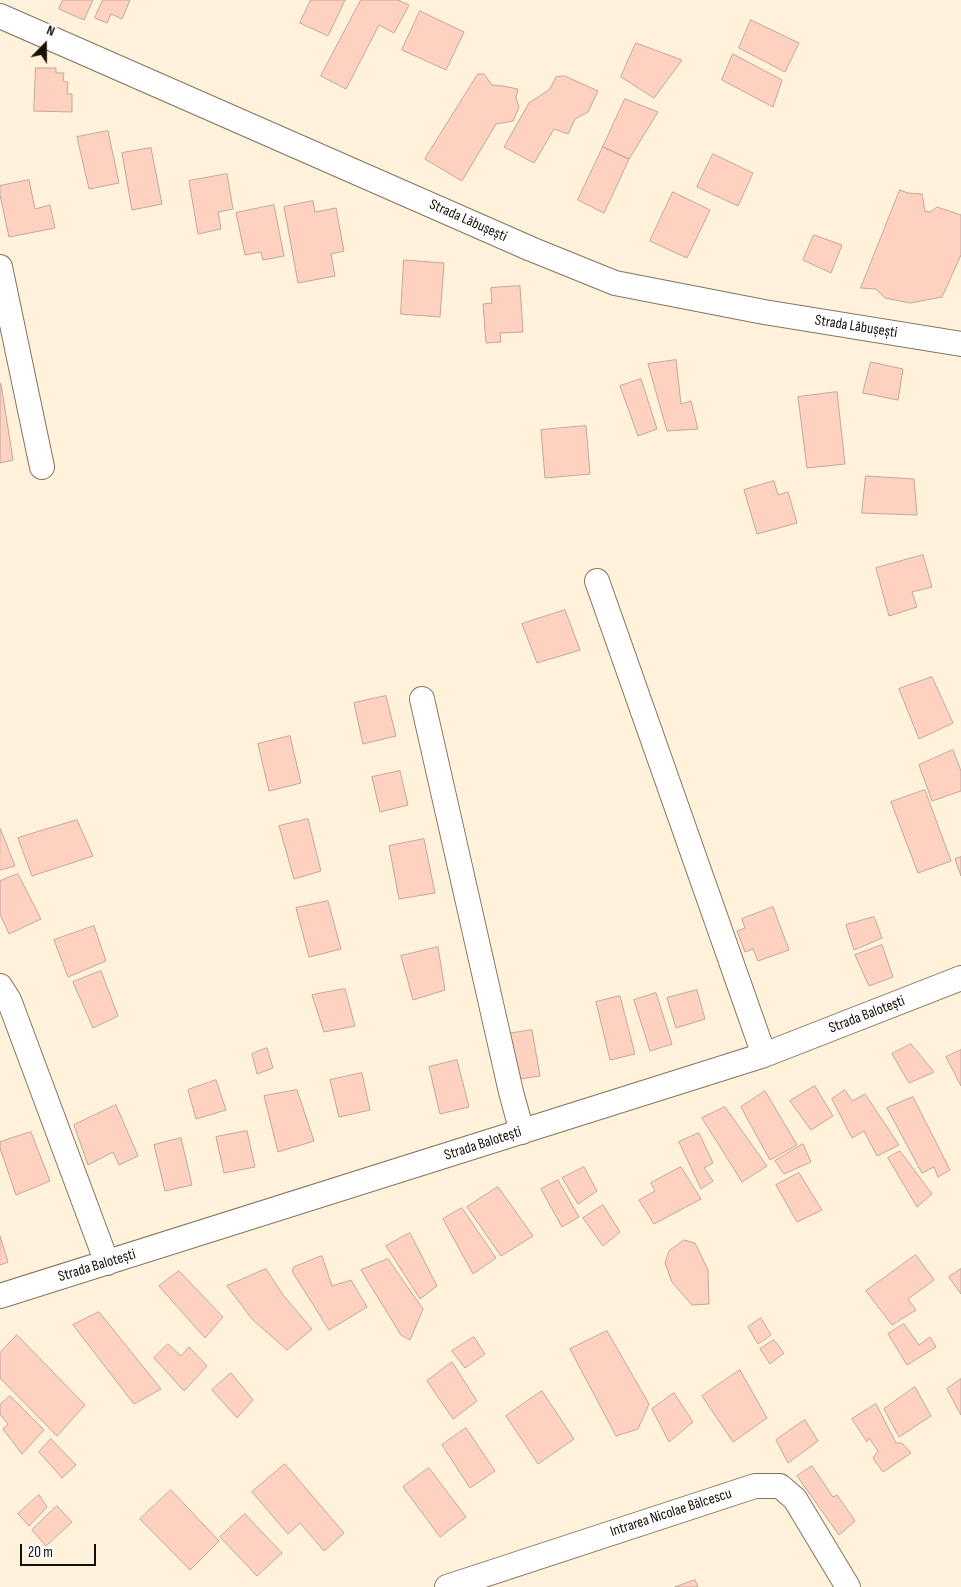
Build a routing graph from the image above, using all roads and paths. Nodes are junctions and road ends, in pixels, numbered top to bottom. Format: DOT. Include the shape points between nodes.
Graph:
graph roads {
  1 [pos="0,16"];
  2 [pos="0,267"];
  3 [pos="961,344"];
  4 [pos="42,467"];
  5 [pos="597,581"];
  6 [pos="422,699"];
  7 [pos="961,978"];
  8 [pos="0,986"];
  9 [pos="764,1055"];
  10 [pos="522,1132"];
  11 [pos="108,1263"];
  12 [pos="0,1296"];
  13 [pos="447,1587"];
  14 [pos="848,1587"];
  1 -- 3 [label="street, Strada Lăbușești" via="614,283 764,312"];
  2 -- 4 [label="street"];
  5 -- 9 [label="street"];
  6 -- 10 [label="street"];
  7 -- 9 [label="street, Strada Balotești"];
  8 -- 11 [label="street" via="10,1000"];
  9 -- 10 [label="street, Strada Balotești"];
  10 -- 11 [label="street, Strada Balotești"];
  11 -- 12 [label="street, Strada Balotești"];
  13 -- 14 [label="street, Intrarea Nicolae Bălcescu" via="755,1486 780,1486 796,1499"];
}
